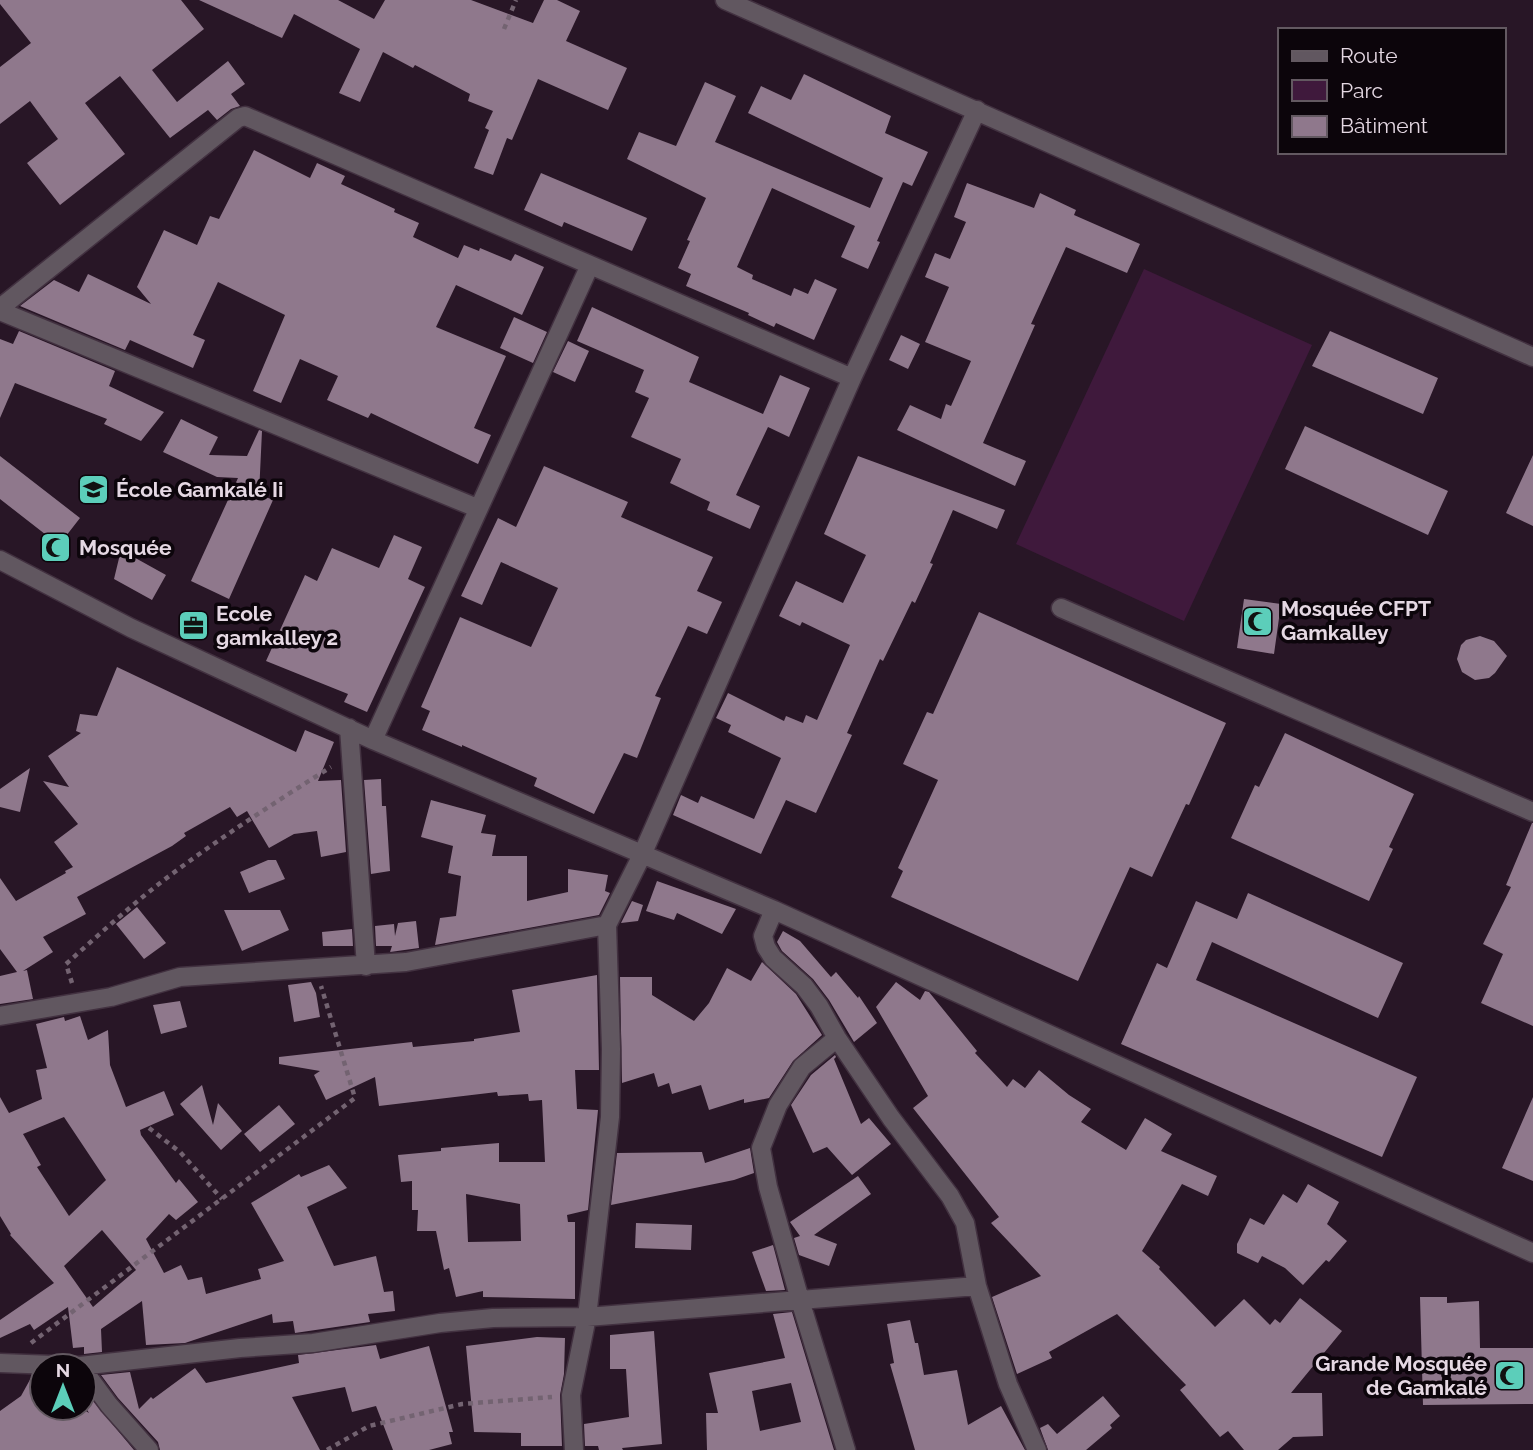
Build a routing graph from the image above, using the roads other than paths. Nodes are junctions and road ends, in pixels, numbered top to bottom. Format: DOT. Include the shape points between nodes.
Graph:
graph roads {
  1 [pos="725,0"];
  2 [pos="978,110"];
  3 [pos="590,265"];
  4 [pos="0,310"];
  5 [pos="1533,356"];
  6 [pos="852,378"];
  7 [pos="477,508"];
  8 [pos="0,560"];
  9 [pos="1061,608"];
  10 [pos="349,728"];
  11 [pos="373,740"];
  12 [pos="1533,812"];
  13 [pos="642,855"];
  14 [pos="774,910"];
  15 [pos="607,925"];
  16 [pos="366,966"];
  17 [pos="0,1016"];
  18 [pos="837,1038"];
  19 [pos="1533,1253"];
  20 [pos="978,1286"];
  21 [pos="800,1300"];
  22 [pos="587,1317"];
  23 [pos="3,1363"];
  24 [pos="28,1364"];
  25 [pos="98,1364"];
  26 [pos="98,1390"];
  27 [pos="149,1450"];
  28 [pos="573,1450"];
  29 [pos="846,1450"];
  30 [pos="1037,1450"];
  1 -- 2 [label="street"];
  2 -- 5 [label="street"];
  2 -- 6 [label="street"];
  3 -- 4 [label="street" via="245,116"];
  3 -- 6 [label="street"];
  3 -- 7 [label="street"];
  4 -- 7 [label="street"];
  6 -- 13 [label="street"];
  7 -- 11 [label="street"];
  8 -- 10 [label="street" via="131,628"];
  9 -- 12 [label="street"];
  10 -- 11 [label="street"];
  10 -- 16 [label="street"];
  11 -- 13 [label="street"];
  13 -- 14 [label="street"];
  13 -- 15 [label="street"];
  14 -- 18 [label="street" via="763,936 766,947 804,986"];
  14 -- 19 [label="street"];
  15 -- 16 [label="street"];
  15 -- 22 [label="street" via="610,1117"];
  16 -- 17 [label="street" via="180,977 111,997"];
  18 -- 20 [label="street" via="950,1196 965,1223"];
  18 -- 21 [label="street" via="802,1066 778,1105 761,1148"];
  20 -- 21 [label="street"];
  20 -- 30 [label="street" via="1008,1384"];
  21 -- 22 [label="street"];
  21 -- 29 [label="street"];
  22 -- 25 [label="street" via="480,1320 313,1343"];
  22 -- 28 [label="street" via="571,1395"];
  23 -- 24 [label="street"];
  26 -- 27 [label="street"];
}
